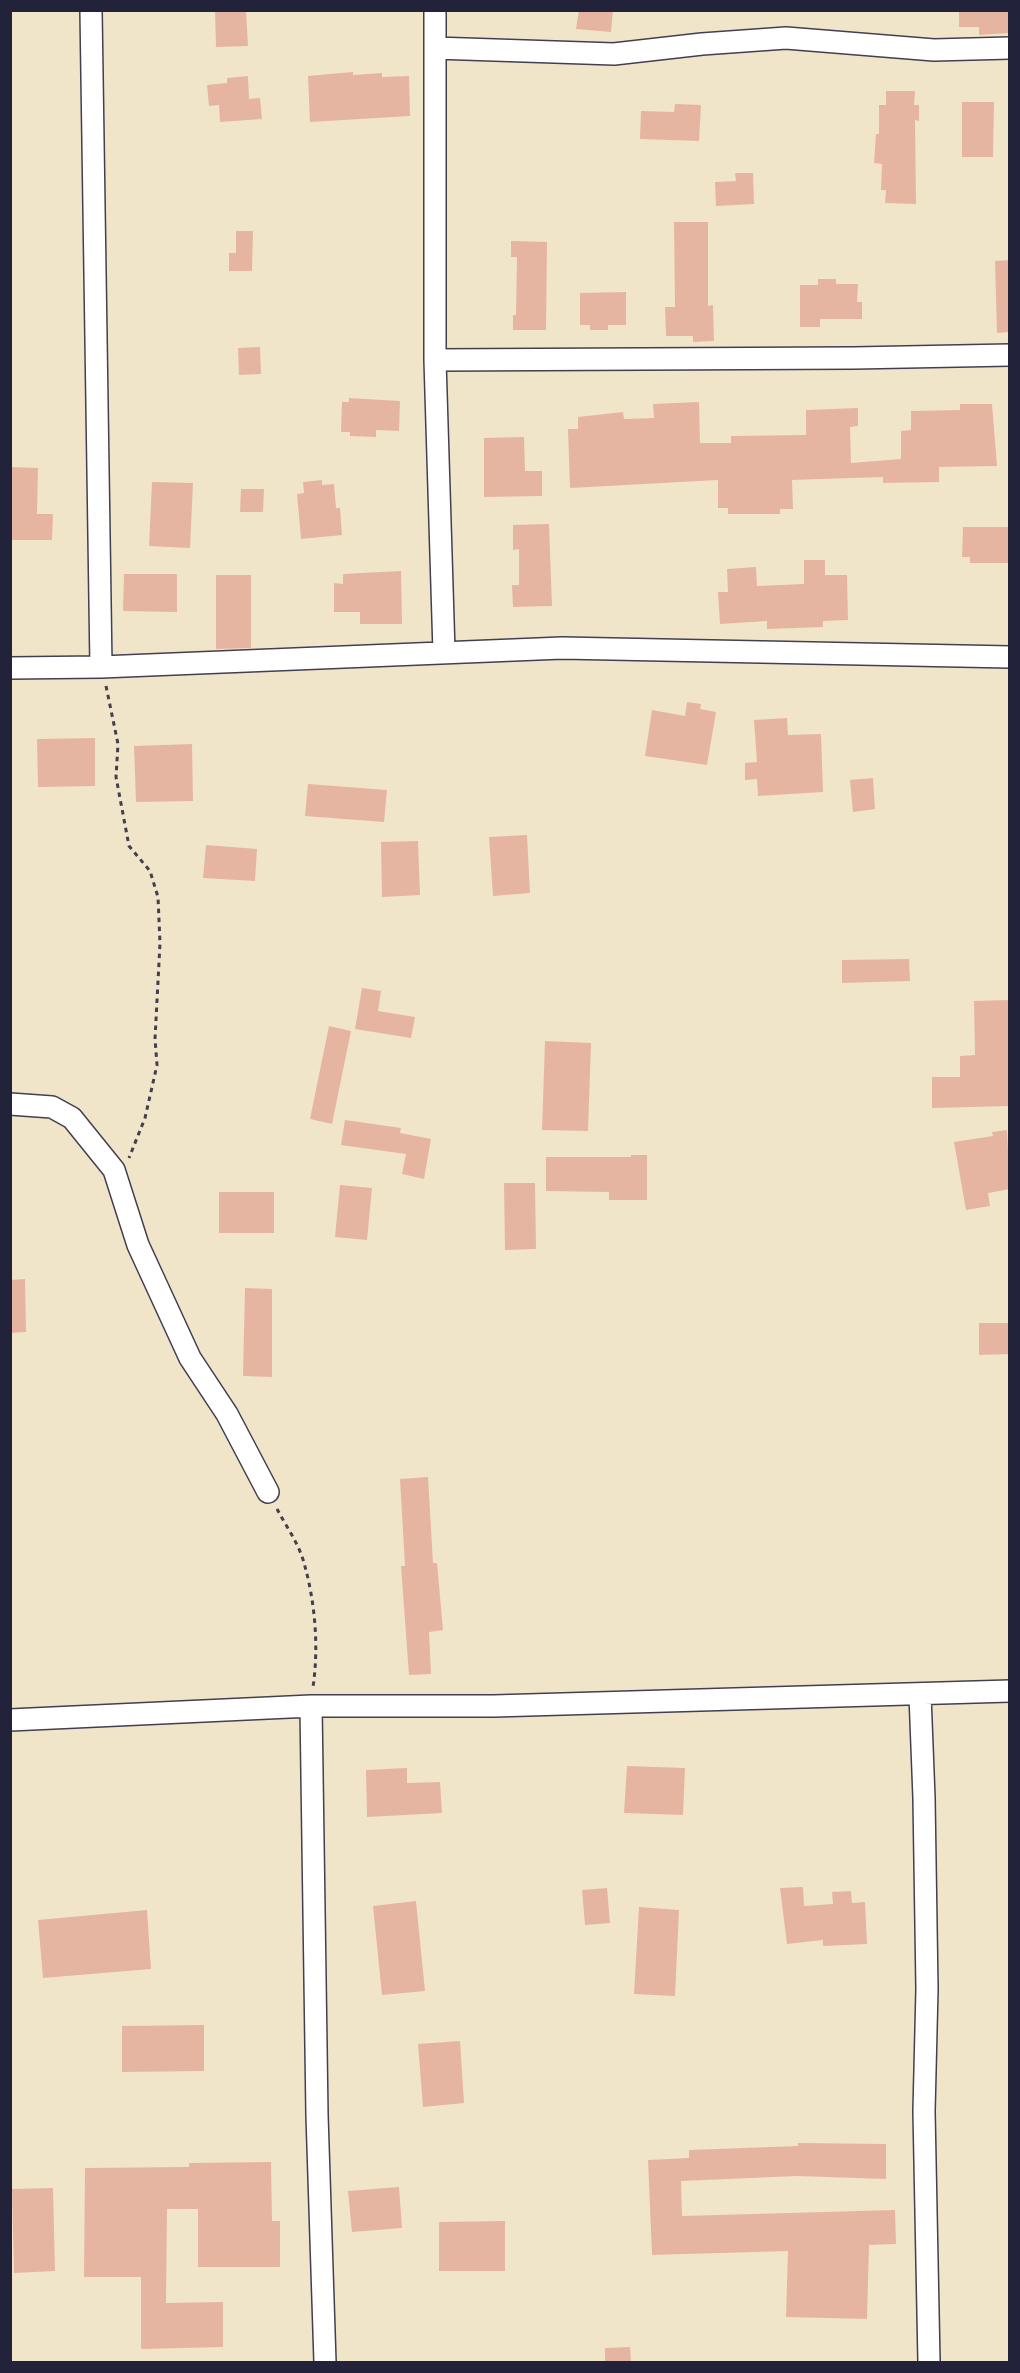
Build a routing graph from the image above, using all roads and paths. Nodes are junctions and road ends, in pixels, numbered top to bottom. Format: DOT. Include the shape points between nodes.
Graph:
graph roads {
  1 [pos="91,10"];
  2 [pos="435,10"];
  3 [pos="435,48"];
  4 [pos="1010,48"];
  5 [pos="1010,355"];
  6 [pos="435,360"];
  7 [pos="444,652"];
  8 [pos="1010,657"];
  9 [pos="101,667"];
  10 [pos="10,668"];
  11 [pos="10,1104"];
  12 [pos="118,1184"];
  13 [pos="268,1492"];
  14 [pos="1010,1691"];
  15 [pos="920,1695"];
  16 [pos="311,1706"];
  17 [pos="10,1720"];
  18 [pos="325,2362"];
  19 [pos="929,2362"];
  1 -- 9 [label="street"];
  2 -- 3 [label="street"];
  3 -- 4 [label="street" via="614,54 786,39 934,50"];
  3 -- 6 [label="street"];
  5 -- 6 [label="street"];
  6 -- 7 [label="street"];
  7 -- 8 [label="street" via="562,648"];
  7 -- 9 [label="street"];
  9 -- 10 [label="street"];
  9 -- 12 [label="path" via="118,744 116,777 120,804 129,846 150,871 158,897 160,943 157,1065 145,1118"];
  11 -- 12 [label="street" via="52,1107 72,1118 114,1170"];
  12 -- 13 [label="street" via="138,1245 190,1358 227,1414"];
  13 -- 16 [label="path" via="304,1561 317,1662"];
  14 -- 15 [label="street"];
  15 -- 16 [label="street" via="494,1706"];
  15 -- 19 [label="street" via="927,1989 924,2111"];
  16 -- 17 [label="street"];
  16 -- 18 [label="street"];
}
